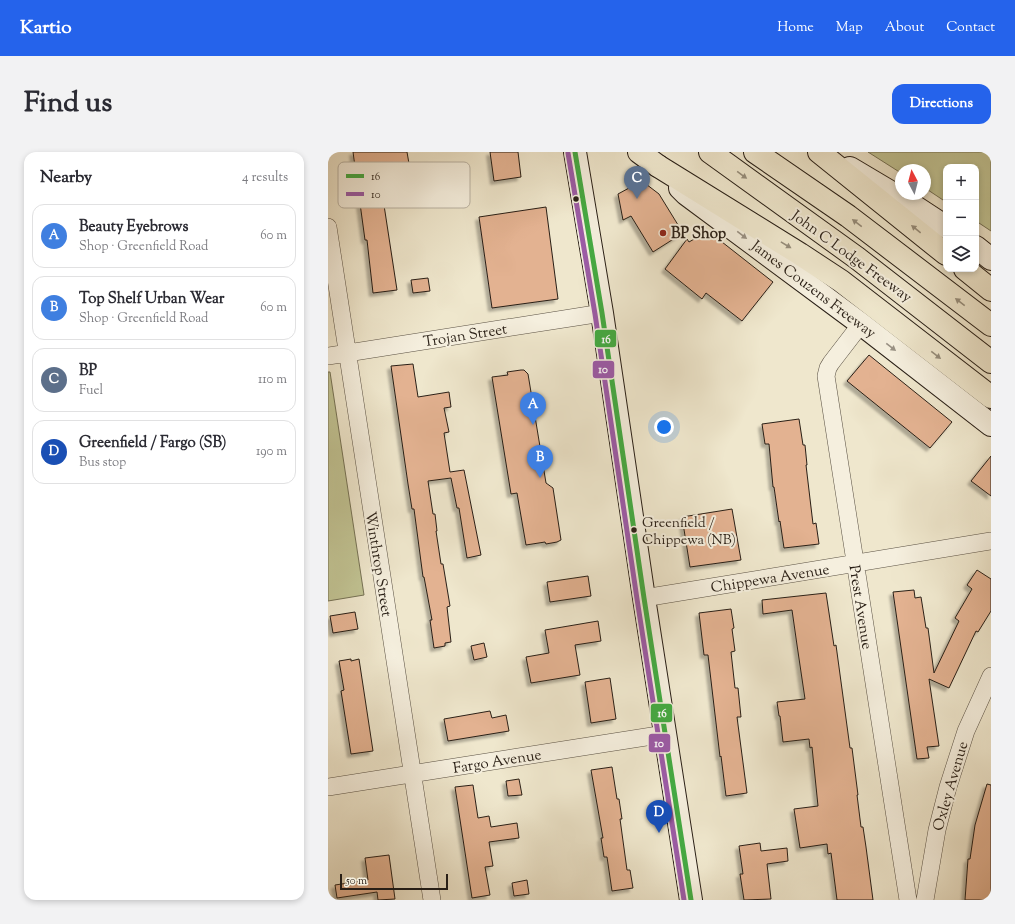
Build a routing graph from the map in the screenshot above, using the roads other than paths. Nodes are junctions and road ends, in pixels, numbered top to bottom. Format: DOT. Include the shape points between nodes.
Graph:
graph roads {
  1 [pos="575,152"];
  2 [pos="639,152"];
  3 [pos="710,152"];
  4 [pos="755,152"];
  5 [pos="820,152"];
  6 [pos="658,166"];
  7 [pos="943,225"];
  8 [pos="328,227"];
  9 [pos="979,249"];
  10 [pos="943,252"];
  11 [pos="991,259"];
  12 [pos="969,272"];
  13 [pos="991,290"];
  14 [pos="602,313"];
  15 [pos="861,324"];
  16 [pos="991,326"];
  17 [pos="347,353"];
  18 [pos="328,356"];
  19 [pos="991,362"];
  20 [pos="991,397"];
  21 [pos="991,424"];
  22 [pos="991,541"];
  23 [pos="854,564"];
  24 [pos="644,598"];
  25 [pos="991,676"];
  26 [pos="665,734"];
  27 [pos="413,774"];
  28 [pos="328,787"];
  29 [pos="432,900"];
  30 [pos="691,900"];
  31 [pos="908,900"];
  32 [pos="925,900"];
  1 -- 14 [label="main road"];
  2 -- 6 [label="main road, James Couzens Freeway"];
  3 -- 19 [label="main road, John C Lodge Freeway, one-way" via="857,258"];
  16 -- 4 [label="main road, John C Lodge Freeway, one-way" via="848,216"];
  5 -- 7 [label="main road"];
  10 -- 5 [label="main road, one-way"];
  6 -- 15 [label="main road, James Couzens Freeway, one-way" via="686,194"];
  6 -- 20 [label="main road, one-way" via="841,281"];
  8 -- 17 [label="street, Winthrop Street"];
  9 -- 11 [label="main road"];
  12 -- 13 [label="main road"];
  14 -- 17 [label="street, Trojan Street"];
  14 -- 24 [label="main road"];
  15 -- 21 [label="main road, James Couzens Freeway, one-way"];
  15 -- 23 [label="street, Prest Avenue" via="830,363 826,376"];
  17 -- 18 [label="street, Trojan Street"];
  17 -- 27 [label="street, Winthrop Street"];
  22 -- 23 [label="street, Chippewa Avenue"];
  23 -- 24 [label="street, Chippewa Avenue"];
  23 -- 31 [label="street, Prest Avenue"];
  24 -- 26 [label="main road"];
  25 -- 32 [label="street, Oxley Avenue" via="966,731 948,787 936,830"];
  26 -- 27 [label="street, Fargo Avenue"];
  26 -- 30 [label="main road"];
  27 -- 28 [label="street, Fargo Avenue"];
  27 -- 29 [label="street, Winthrop Street"];
}
